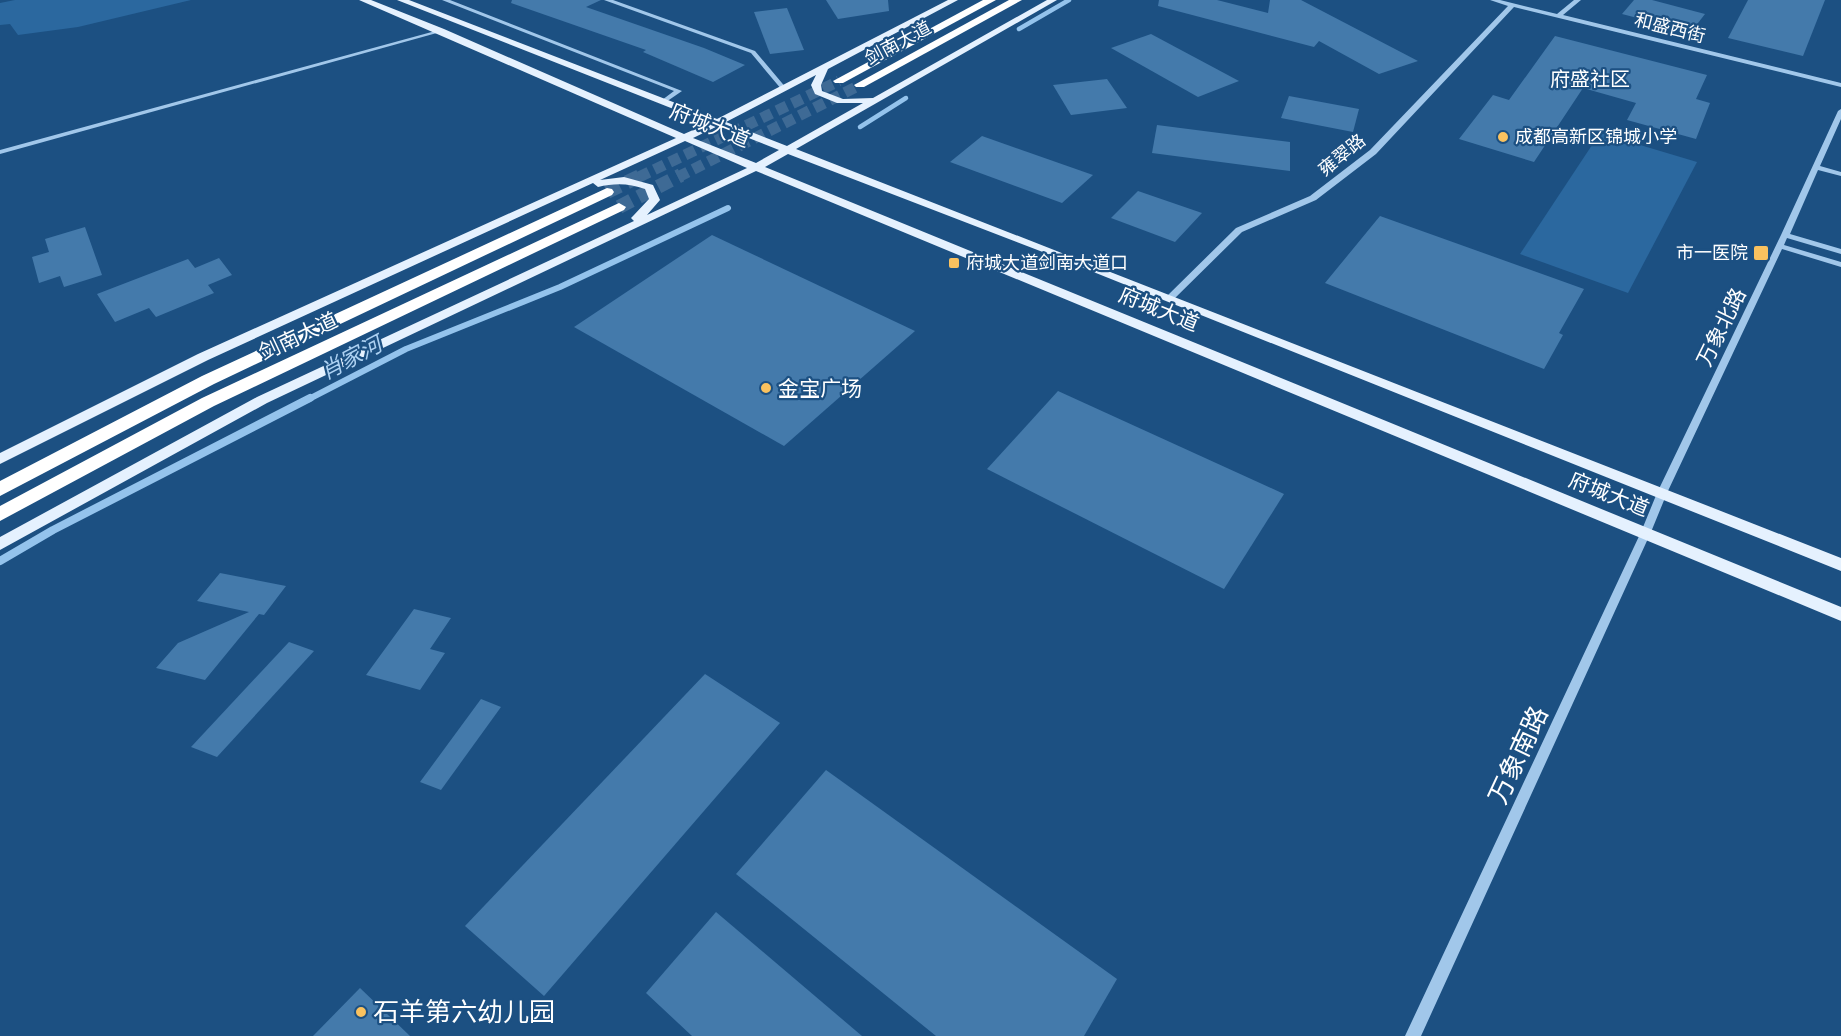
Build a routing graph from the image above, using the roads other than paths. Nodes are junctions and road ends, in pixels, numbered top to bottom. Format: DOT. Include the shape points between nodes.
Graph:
graph roads {
  1 [pos="363,0"];
  2 [pos="401,0"];
  3 [pos="445,0"];
  4 [pos="607,0"];
  5 [pos="954,0"];
  6 [pos="990,0"];
  7 [pos="1017,0"];
  8 [pos="1053,0"];
  9 [pos="1493,0"];
  10 [pos="1578,0"];
  11 [pos="1512,5"];
  12 [pos="1558,16"];
  13 [pos="441,31"];
  14 [pos="824,68"];
  15 [pos="839,81"];
  16 [pos="860,85"];
  17 [pos="1841,85"];
  18 [pos="784,89"];
  19 [pos="890,93"];
  20 [pos="664,101"];
  21 [pos="1841,111"];
  22 [pos="719,122"];
  23 [pos="685,138"];
  24 [pos="788,150"];
  25 [pos="0,152"];
  26 [pos="758,167"];
  27 [pos="1816,167"];
  28 [pos="1841,174"];
  29 [pos="607,192"];
  30 [pos="561,194"];
  31 [pos="619,207"];
  32 [pos="615,233"];
  33 [pos="1785,235"];
  34 [pos="1780,246"];
  35 [pos="1841,252"];
  36 [pos="1841,265"];
  37 [pos="1169,299"];
  38 [pos="0,459"];
  39 [pos="0,489"];
  40 [pos="1662,493"];
  41 [pos="0,514"];
  42 [pos="1646,532"];
  43 [pos="0,543"];
  44 [pos="1841,565"];
  45 [pos="1841,614"];
  46 [pos="1413,1036"];
  1 -- 13 [label="main road, 府城大道"];
  2 -- 20 [label="main road, 府城大道"];
  3 -- 20 [label="street" via="679,91"];
  4 -- 18 [label="street" via="753,52"];
  5 -- 14 [label="main road"];
  6 -- 15 [label="highway, 剑南大道"];
  7 -- 16 [label="highway, 剑南大道"];
  8 -- 19 [label="main road"];
  9 -- 11 [label="street, 和盛西街"];
  10 -- 12 [label="street"];
  11 -- 12 [label="street, 和盛西街"];
  11 -- 37 [label="street, 雍翠路" via="1373,152 1312,198 1239,230"];
  12 -- 17 [label="street, 和盛西街"];
  13 -- 23 [label="main road, 府城大道"];
  13 -- 25 [label="street"];
  14 -- 18 [label="main road"];
  14 -- 19 [label="main road" via="816,85 825,98 853,103"];
  18 -- 22 [label="main road"];
  19 -- 24 [label="main road"];
  20 -- 22 [label="main road, 府城大道"];
  21 -- 27 [label="street, 万象北路"];
  22 -- 23 [label="main road"];
  22 -- 24 [label="main road, 府城大道"];
  23 -- 26 [label="main road, 府城大道"];
  23 -- 30 [label="main road"];
  24 -- 26 [label="main road"];
  24 -- 37 [label="main road, 府城大道"];
  26 -- 32 [label="main road"];
  26 -- 42 [label="main road, 府城大道"];
  27 -- 28 [label="street"];
  27 -- 33 [label="street, 万象北路"];
  29 -- 39 [label="highway, 剑南大道" via="208,380"];
  30 -- 32 [label="main road" via="621,179 649,187 655,200 644,213"];
  30 -- 38 [label="main road" via="203,357"];
  31 -- 41 [label="highway, 剑南大道" via="208,402"];
  32 -- 43 [label="main road" via="262,400"];
  33 -- 34 [label="street, 万象北路"];
  33 -- 35 [label="street"];
  34 -- 36 [label="street"];
  34 -- 40 [label="street, 万象北路"];
  37 -- 40 [label="main road, 府城大道"];
  40 -- 42 [label="street, 万象南路"];
  40 -- 44 [label="main road, 府城大道"];
  42 -- 45 [label="main road, 府城大道"];
  42 -- 46 [label="street, 万象南路"];
}
